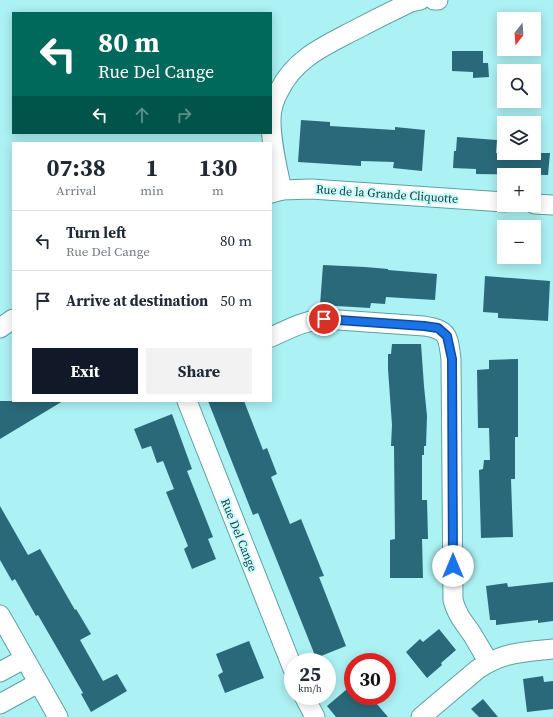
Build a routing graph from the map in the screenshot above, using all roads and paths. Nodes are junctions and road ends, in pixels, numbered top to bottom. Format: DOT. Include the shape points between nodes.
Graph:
graph roads {
  1 [pos="420,0"];
  2 [pos="434,0"];
  3 [pos="438,0"];
  4 [pos="272,114"];
  5 [pos="272,134"];
  6 [pos="277,191"];
  7 [pos="497,202"];
  8 [pos="541,204"];
  9 [pos="553,205"];
  10 [pos="12,321"];
  11 [pos="0,328"];
  12 [pos="272,337"];
  13 [pos="187,402"];
  14 [pos="0,615"];
  15 [pos="553,648"];
  16 [pos="287,653"];
  17 [pos="24,659"];
  18 [pos="488,662"];
  19 [pos="0,672"];
  20 [pos="38,683"];
  21 [pos="0,704"];
  22 [pos="308,705"];
  23 [pos="58,717"];
  24 [pos="314,717"];
  25 [pos="421,717"];
  1 -- 4 [label="street" via="411,2 312,53 288,75 274,102"];
  2 -- 3 [label="street"];
  5 -- 6 [label="street"];
  6 -- 7 [label="street, Rue de la Grande Cliquotte" via="311,189"];
  8 -- 9 [label="street"];
  10 -- 11 [label="street"];
  12 -- 18 [label="street" via="298,324 324,319 424,326 438,328 447,336 452,359 453,600 461,620"];
  13 -- 16 [label="street, Rue Del Cange"];
  14 -- 17 [label="street"];
  15 -- 18 [label="street" via="506,655"];
  17 -- 19 [label="street"];
  17 -- 20 [label="street"];
  18 -- 25 [label="street"];
  20 -- 21 [label="street"];
  20 -- 23 [label="street"];
  22 -- 24 [label="street"];
}
